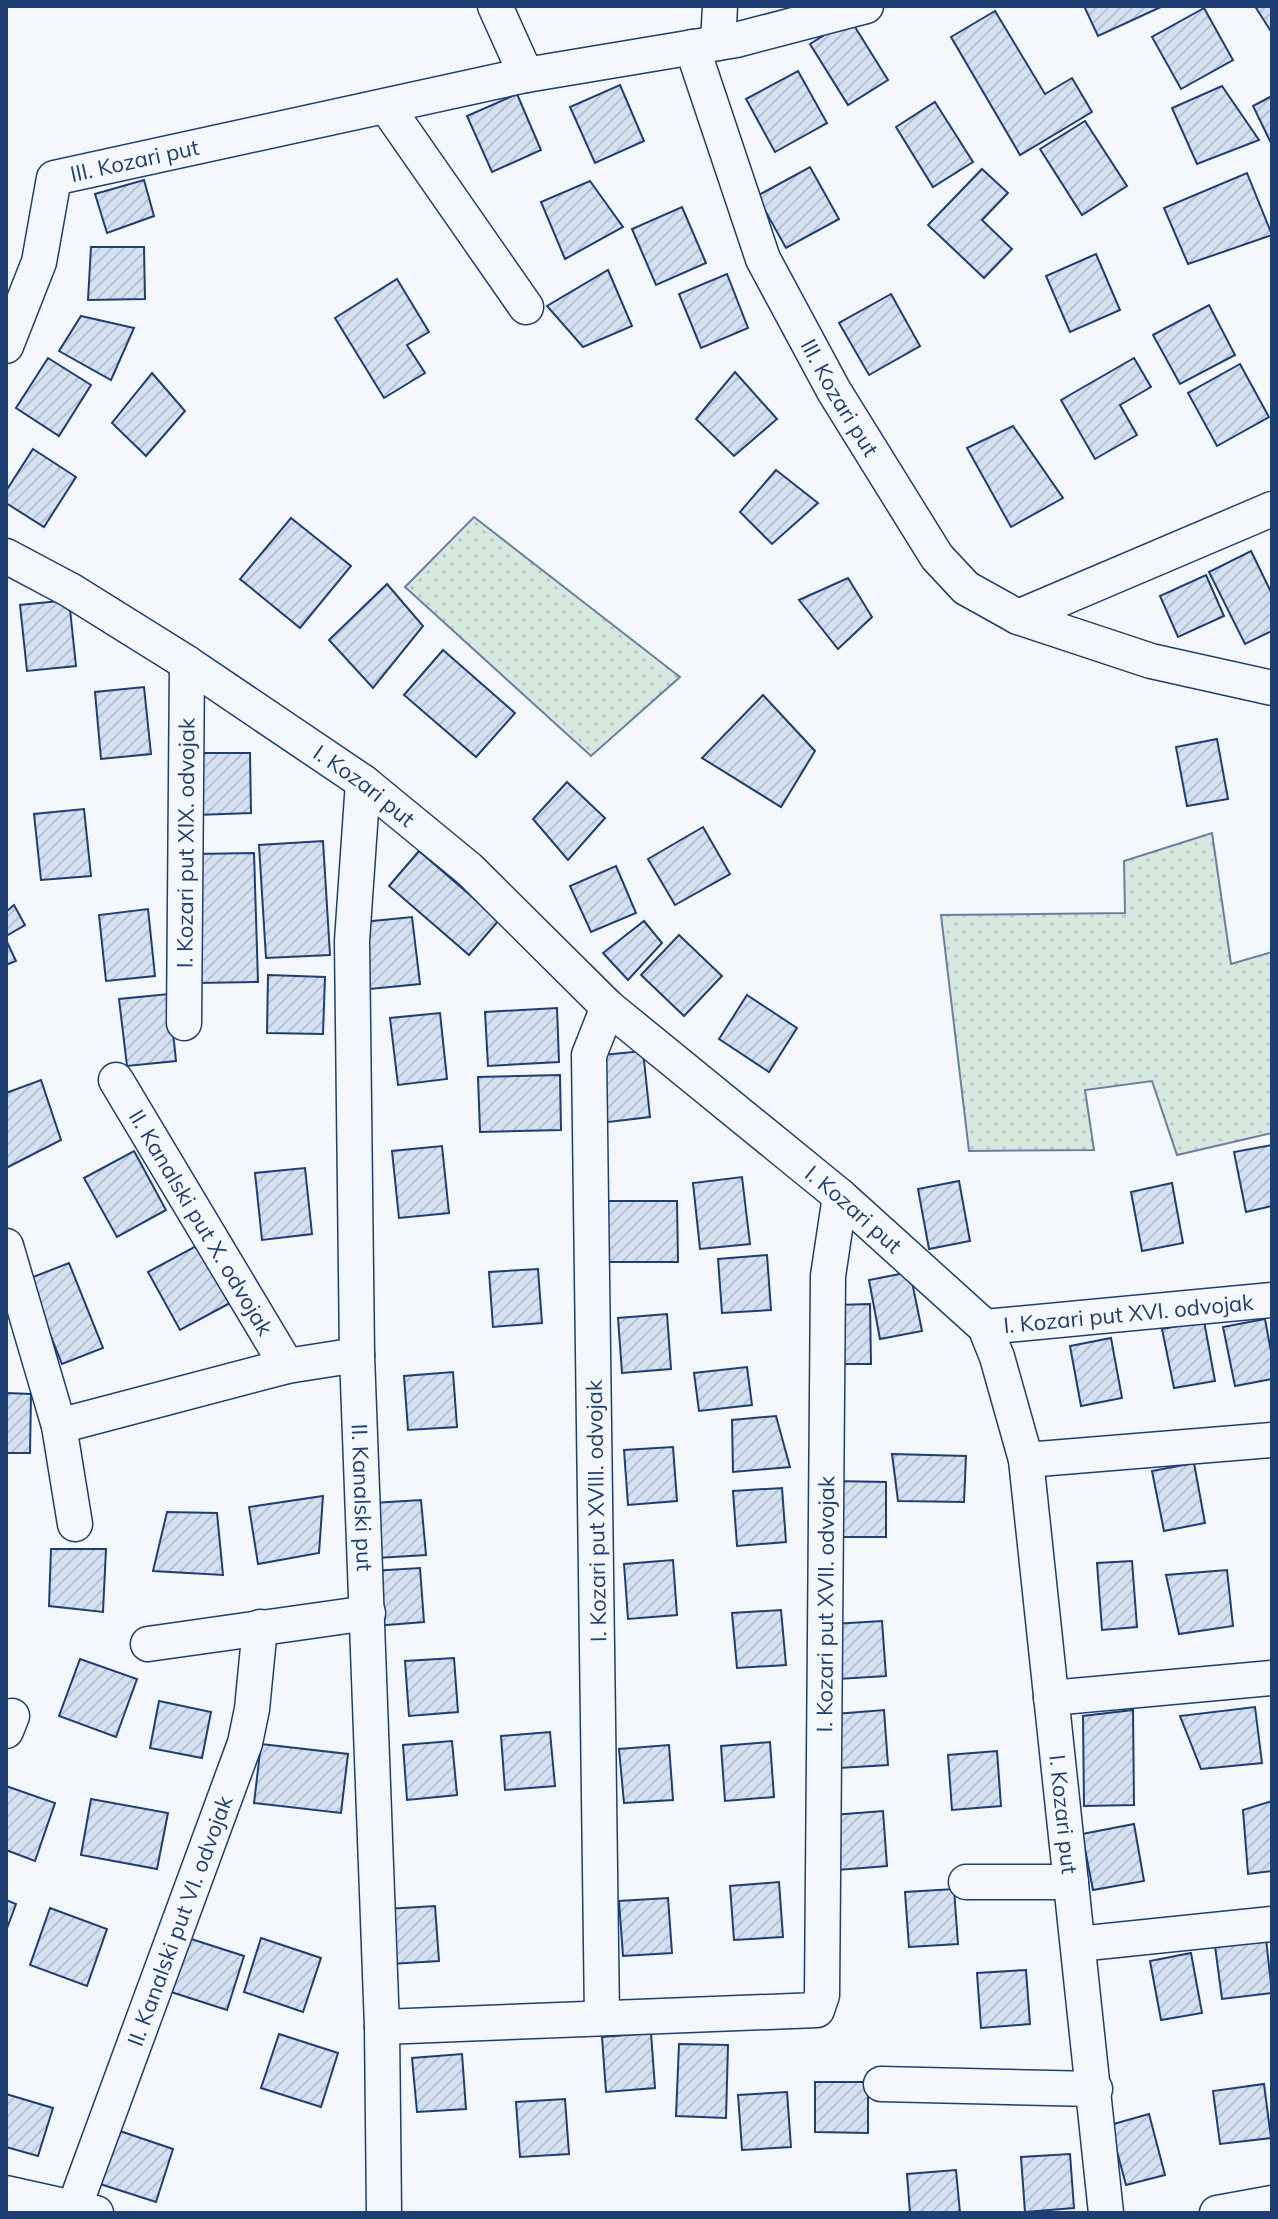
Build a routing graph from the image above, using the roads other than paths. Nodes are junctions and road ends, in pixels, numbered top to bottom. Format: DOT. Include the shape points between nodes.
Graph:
graph roads {
  1 [pos="495,6"];
  2 [pos="720,6"];
  3 [pos="866,6"];
  4 [pos="705,45"];
  5 [pos="526,75"];
  6 [pos="386,106"];
  7 [pos="526,307"];
  8 [pos="6,346"];
  9 [pos="1272,509"];
  10 [pos="6,556"];
  11 [pos="1018,617"];
  12 [pos="187,663"];
  13 [pos="1272,688"];
  14 [pos="363,782"];
  15 [pos="608,1007"];
  16 [pos="184,1023"];
  17 [pos="116,1080"];
  18 [pos="840,1196"];
  19 [pos="6,1246"];
  20 [pos="1272,1300"];
  21 [pos="985,1327"];
  22 [pos="357,1355"];
  23 [pos="287,1366"];
  24 [pos="59,1426"];
  25 [pos="1272,1440"];
  26 [pos="1026,1460"];
  27 [pos="75,1524"];
  28 [pos="368,1613"];
  29 [pos="260,1627"];
  30 [pos="148,1644"];
  31 [pos="1272,1678"];
  32 [pos="1051,1698"];
  33 [pos="966,1882"];
  34 [pos="1071,1882"];
  35 [pos="1272,1924"];
  36 [pos="1078,1944"];
  37 [pos="602,2018"];
  38 [pos="382,2027"];
  39 [pos="881,2084"];
  40 [pos="1095,2089"];
  41 [pos="6,2193"];
  42 [pos="1272,2203"];
  43 [pos="85,2211"];
  44 [pos="384,2213"];
  45 [pos="1106,2213"];
  46 [pos="1217,2213"];
  1 -- 5 [label="street"];
  2 -- 4 [label="street"];
  3 -- 4 [label="street"];
  4 -- 5 [label="street, III. Kozari put"];
  4 -- 11 [label="street, III. Kozari put" via="763,259 834,391 937,557 966,588"];
  5 -- 6 [label="street, III. Kozari put"];
  6 -- 7 [label="street"];
  6 -- 8 [label="street, III. Kozari put" via="54,178 39,262"];
  9 -- 11 [label="street"];
  10 -- 12 [label="street, I. Kozari put"];
  11 -- 13 [label="street, III. Kozari put" via="1151,661"];
  12 -- 14 [label="street, I. Kozari put"];
  12 -- 16 [label="street, I. Kozari put XIX. odvojak"];
  14 -- 15 [label="street, I. Kozari put" via="469,869"];
  14 -- 22 [label="street, II. Kanalski put" via="352,941"];
  15 -- 18 [label="street, I. Kozari put"];
  15 -- 37 [label="street, I. Kozari put XVIII. odvojak" via="589,1055"];
  17 -- 23 [label="street, II. Kanalski put X. odvojak"];
  18 -- 21 [label="street, I. Kozari put"];
  18 -- 37 [label="street, I. Kozari put XVII. odvojak" via="828,1276 822,1995 817,2010"];
  19 -- 24 [label="street"];
  20 -- 21 [label="street, I. Kozari put XVI. odvojak"];
  21 -- 26 [label="street, I. Kozari put"];
  22 -- 23 [label="street, II. Kanalski put X. odvojak"];
  22 -- 28 [label="street, II. Kanalski put"];
  23 -- 24 [label="street, II. Kanalski put X. odvojak"];
  24 -- 27 [label="street"];
  25 -- 26 [label="street"];
  26 -- 32 [label="street, I. Kozari put"];
  28 -- 29 [label="street"];
  28 -- 38 [label="street, II. Kanalski put"];
  29 -- 30 [label="street"];
  29 -- 43 [label="street, II. Kanalski put VI. odvojak" via="245,1743"];
  31 -- 32 [label="street"];
  32 -- 34 [label="street, I. Kozari put"];
  33 -- 34 [label="street"];
  34 -- 36 [label="street, I. Kozari put"];
  35 -- 36 [label="street"];
  36 -- 40 [label="street, I. Kozari put"];
  37 -- 38 [label="street"];
  38 -- 44 [label="street, II. Kanalski put"];
  39 -- 40 [label="street"];
  40 -- 45 [label="street, I. Kozari put"];
  41 -- 43 [label="street, II. Kanalski put VI. odvojak"];
  42 -- 46 [label="street"];
}
